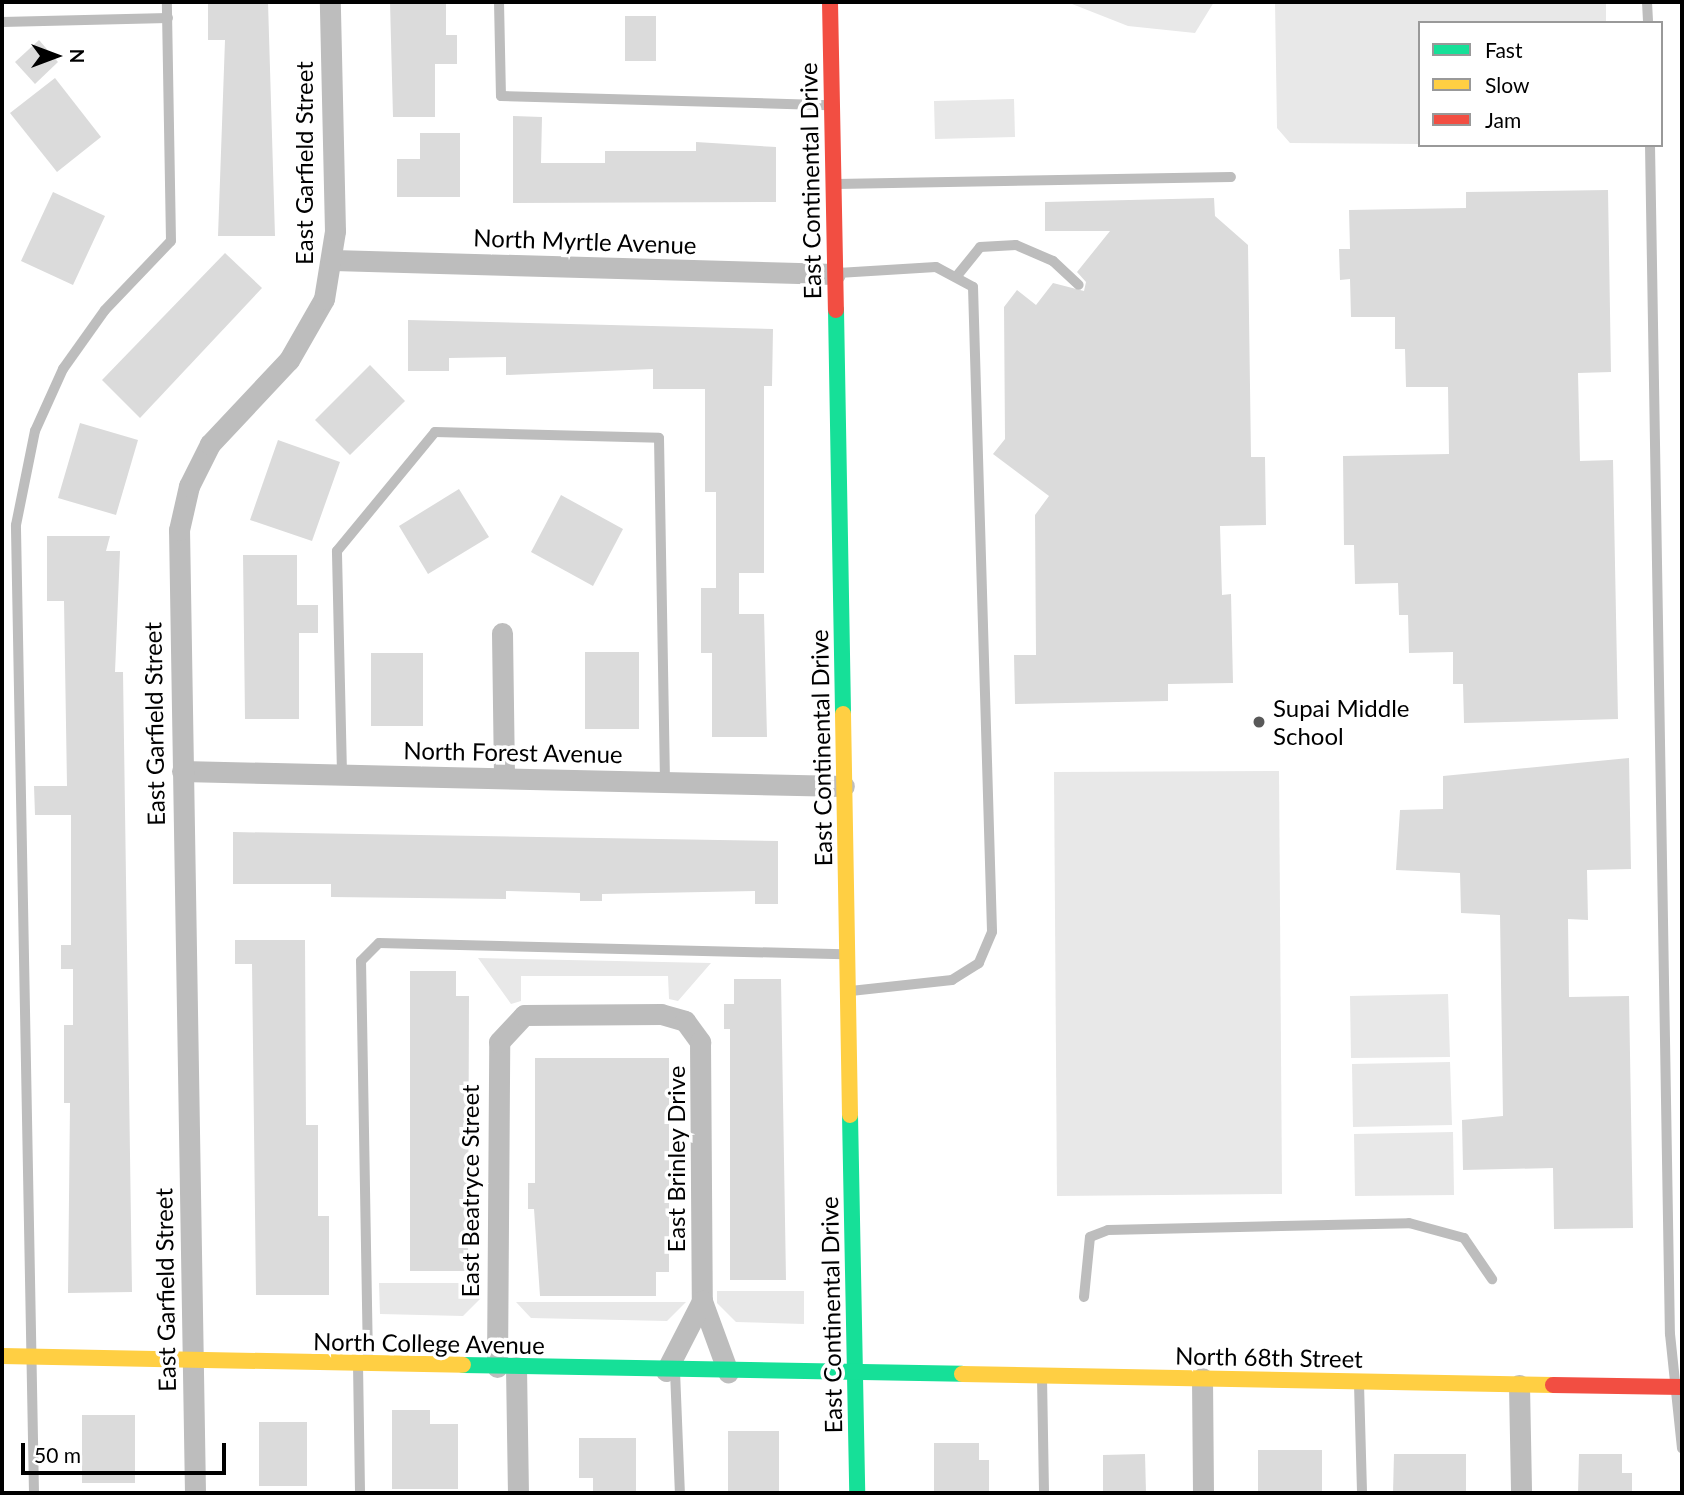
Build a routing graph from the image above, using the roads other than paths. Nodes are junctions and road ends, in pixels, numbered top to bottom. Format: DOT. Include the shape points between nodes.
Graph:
graph roads {
  1 [pos="167,2"];
  2 [pos="330,2"];
  3 [pos="499,2"];
  4 [pos="830,2"];
  5 [pos="1647,2"];
  6 [pos="168,18"];
  7 [pos="1648,21"];
  8 [pos="2,22"];
  9 [pos="832,105"];
  10 [pos="1650,147"];
  11 [pos="1231,177"];
  12 [pos="833,184"];
  13 [pos="333,260"];
  14 [pos="835,274"];
  15 [pos="956,277"];
  16 [pos="1079,285"];
  17 [pos="502,633"];
  18 [pos="182,771"];
  19 [pos="342,774"];
  20 [pos="504,778"];
  21 [pos="665,782"];
  22 [pos="844,786"];
  23 [pos="847,954"];
  24 [pos="848,992"];
  25 [pos="513,1021"];
  26 [pos="1492,1279"];
  27 [pos="1084,1297"];
  28 [pos="702,1301"];
  29 [pos="2,1356"];
  30 [pos="31,1356"];
  31 [pos="193,1360"];
  32 [pos="363,1364"];
  33 [pos="506,1367"];
  34 [pos="671,1371"];
  35 [pos="728,1372"];
  36 [pos="856,1375"];
  37 [pos="1042,1377"];
  38 [pos="1202,1378"];
  39 [pos="1359,1381"];
  40 [pos="1519,1385"];
  41 [pos="1679,1387"];
  42 [pos="1682,1448"];
  43 [pos="34,1493"];
  44 [pos="195,1493"];
  45 [pos="360,1493"];
  46 [pos="518,1493"];
  47 [pos="680,1493"];
  48 [pos="857,1493"];
  49 [pos="1044,1493"];
  50 [pos="1203,1493"];
  51 [pos="1362,1493"];
  52 [pos="1521,1493"];
  1 -- 6 [label="lane"];
  2 -- 13 [label="street, East Garfield Street"];
  3 -- 9 [label="lane" via="501,96"];
  4 -- 9 [label="street, East Continental Drive"];
  5 -- 7 [label="lane"];
  6 -- 8 [label="lane"];
  6 -- 30 [label="lane" via="171,241 104,310 63,369 35,431 16,525"];
  9 -- 12 [label="street, East Continental Drive"];
  10 -- 41 [label="lane" via="1670,1334"];
  11 -- 12 [label="lane"];
  12 -- 14 [label="street, East Continental Drive"];
  13 -- 14 [label="street, North Myrtle Avenue"];
  13 -- 18 [label="street, East Garfield Street" via="303,341 223,425 189,485 177,554"];
  14 -- 15 [label="lane" via="936,267"];
  14 -- 22 [label="street, East Continental Drive"];
  15 -- 16 [label="lane" via="980,247 1016,246 1053,261"];
  15 -- 24 [label="lane" via="973,287 975,302 992,932 979,963 952,980"];
  17 -- 20 [label="street"];
  18 -- 19 [label="street, North Forest Avenue"];
  18 -- 31 [label="street, East Garfield Street"];
  19 -- 20 [label="street, North Forest Avenue"];
  19 -- 21 [label="lane" via="337,551 435,432 659,438"];
  20 -- 21 [label="street, North Forest Avenue"];
  21 -- 22 [label="street, North Forest Avenue"];
  22 -- 23 [label="street, East Continental Drive"];
  23 -- 24 [label="street, East Continental Drive"];
  23 -- 32 [label="lane" via="379,943 360,961"];
  24 -- 36 [label="street, East Continental Drive"];
  25 -- 28 [label="street, East Brinley Drive" via="537,1014 662,1014 685,1021 702,1054"];
  25 -- 33 [label="street, East Beatryce Street" via="497,1054"];
  26 -- 27 [label="lane" via="1464,1238 1409,1223 1108,1230 1090,1237"];
  28 -- 34 [label="street, East Brinley Drive"];
  28 -- 35 [label="street, East Brinley Drive"];
  29 -- 30 [label="street, North College Avenue"];
  30 -- 31 [label="street, North College Avenue"];
  30 -- 43 [label="lane"];
  31 -- 32 [label="street, North College Avenue"];
  31 -- 44 [label="street, East Garfield Street"];
  32 -- 33 [label="street, North College Avenue"];
  32 -- 45 [label="lane"];
  33 -- 34 [label="street, North College Avenue"];
  33 -- 46 [label="street, East Beatryce Street"];
  34 -- 35 [label="street, North College Avenue"];
  34 -- 47 [label="lane"];
  35 -- 36 [label="street, North College Avenue"];
  36 -- 37 [label="street, North 68th Street"];
  36 -- 48 [label="street, East Continental Drive"];
  37 -- 38 [label="street, North 68th Street"];
  37 -- 49 [label="lane"];
  38 -- 39 [label="street, North 68th Street"];
  38 -- 50 [label="street"];
  39 -- 40 [label="street, North 68th Street"];
  39 -- 51 [label="lane"];
  40 -- 41 [label="street, North 68th Street"];
  40 -- 52 [label="street"];
  41 -- 42 [label="lane"];
}
